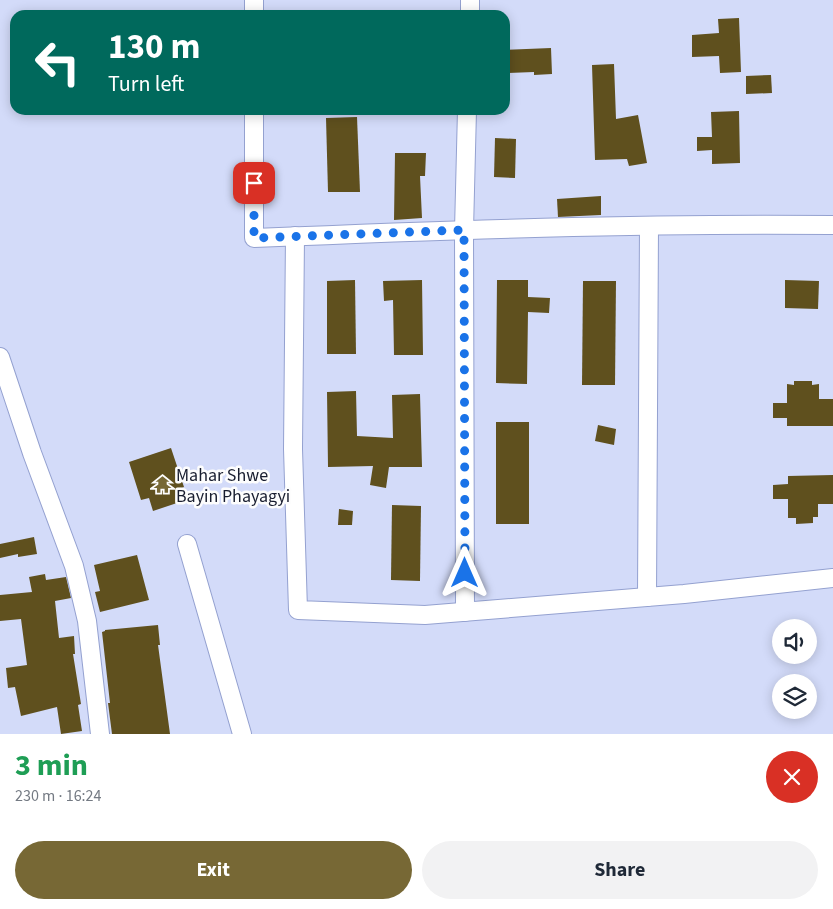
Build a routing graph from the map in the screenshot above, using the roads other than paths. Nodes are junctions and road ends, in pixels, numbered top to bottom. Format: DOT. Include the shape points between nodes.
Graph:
graph roads {
  1 [pos="254,115"];
  2 [pos="467,115"];
  3 [pos="833,225"];
  4 [pos="650,226"];
  5 [pos="464,230"];
  6 [pos="295,236"];
  7 [pos="0,357"];
  8 [pos="187,544"];
  9 [pos="833,578"];
  10 [pos="647,597"];
  11 [pos="465,612"];
  12 [pos="100,734"];
  13 [pos="242,734"];
  1 -- 6 [label="street" via="254,238"];
  2 -- 5 [label="street"];
  3 -- 4 [label="street"];
  4 -- 5 [label="street"];
  4 -- 10 [label="street"];
  5 -- 6 [label="street"];
  5 -- 11 [label="street"];
  6 -- 11 [label="street" via="293,449 298,610 425,615"];
  7 -- 12 [label="street" via="74,566 87,621"];
  8 -- 13 [label="street"];
  9 -- 10 [label="street"];
  10 -- 11 [label="street"];
}
